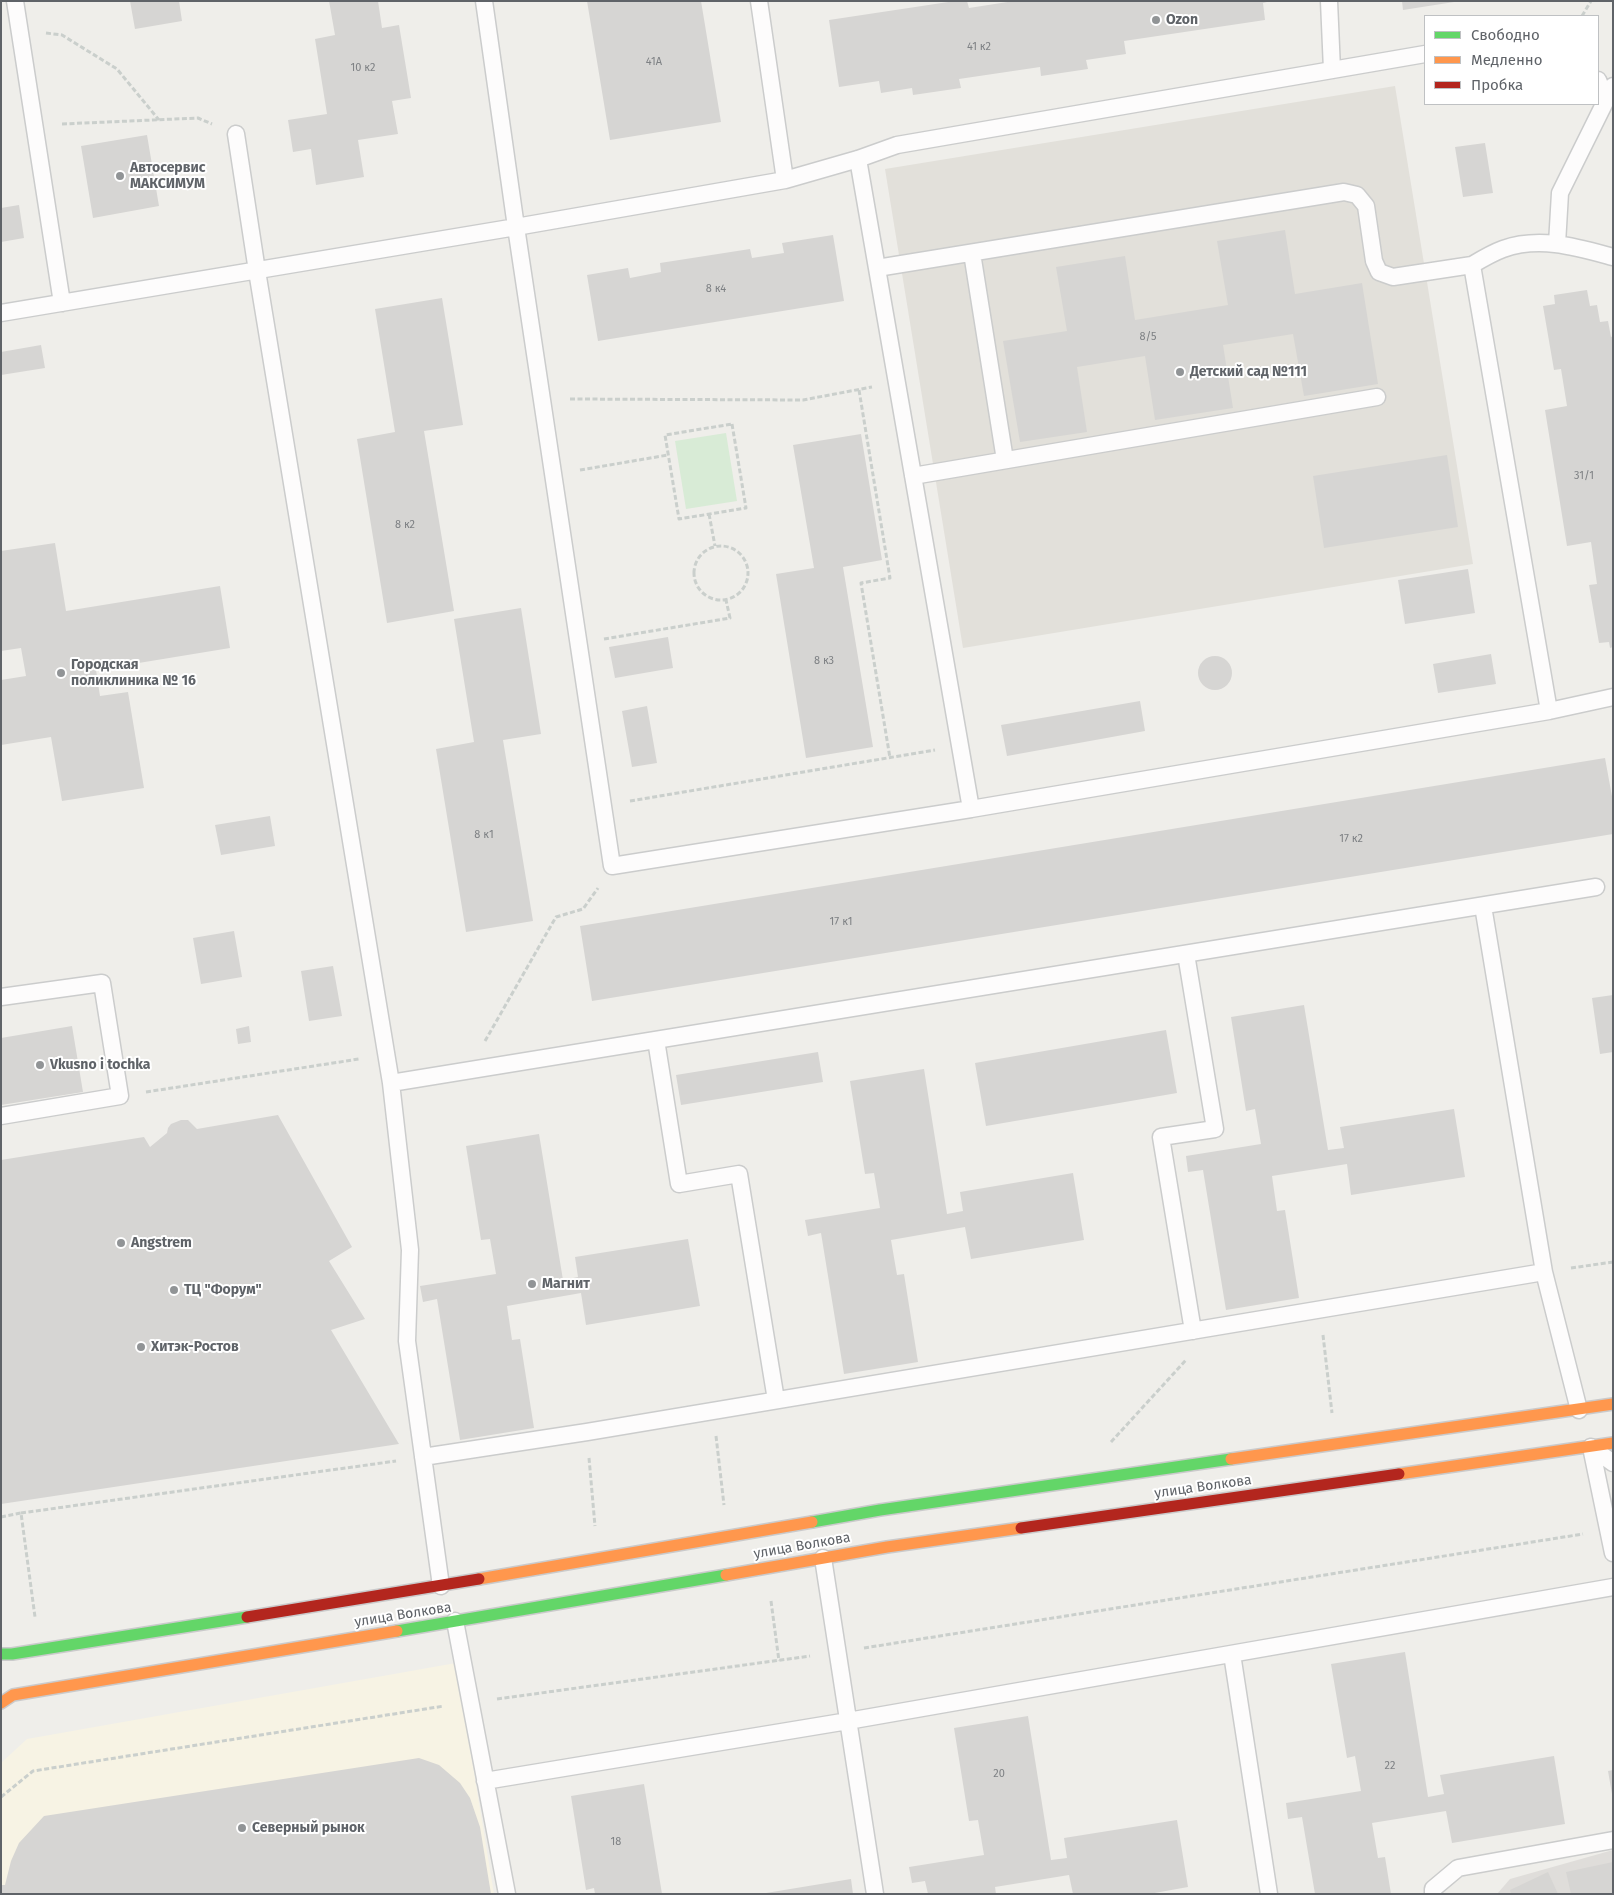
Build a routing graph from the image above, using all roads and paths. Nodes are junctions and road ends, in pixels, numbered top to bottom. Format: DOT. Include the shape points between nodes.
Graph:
graph roads {
  1 [pos="15,1"];
  2 [pos="484,1"];
  3 [pos="759,1"];
  4 [pos="1329,1"];
  5 [pos="1590,1"];
  6 [pos="1583,15"];
  7 [pos="20,32"];
  8 [pos="1424,54"];
  9 [pos="1332,70"];
  10 [pos="1599,81"];
  11 [pos="1609,92"];
  12 [pos="159,120"];
  13 [pos="34,126"];
  14 [pos="236,134"];
  15 [pos="858,159"];
  16 [pos="785,180"];
  17 [pos="516,227"];
  18 [pos="1557,244"];
  19 [pos="972,253"];
  20 [pos="1613,257"];
  21 [pos="1472,265"];
  22 [pos="877,268"];
  23 [pos="257,271"];
  24 [pos="62,303"];
  25 [pos="1,313"];
  26 [pos="897,382"];
  27 [pos="859,390"];
  28 [pos="1377,397"];
  29 [pos="541,398"];
  30 [pos="668,455"];
  31 [pos="1006,460"];
  32 [pos="553,474"];
  33 [pos="913,476"];
  34 [pos="709,514"];
  35 [pos="715,546"];
  36 [pos="726,600"];
  37 [pos="579,643"];
  38 [pos="1613,697"];
  39 [pos="1549,710"];
  40 [pos="960,746"];
  41 [pos="890,758"];
  42 [pos="603,806"];
  43 [pos="971,809"];
  44 [pos="612,866"];
  45 [pos="1596,887"];
  46 [pos="1483,906"];
  47 [pos="1186,954"];
  48 [pos="1,997"];
  49 [pos="656,1040"];
  50 [pos="386,1055"];
  51 [pos="468,1070"];
  52 [pos="390,1083"];
  53 [pos="120,1096"];
  54 [pos="1,1116"];
  55 [pos="1613,1262"];
  56 [pos="1544,1272"];
  57 [pos="1320,1309"];
  58 [pos="1217,1326"];
  59 [pos="1193,1331"];
  60 [pos="776,1400"];
  61 [pos="1613,1404"];
  62 [pos="1579,1410"];
  63 [pos="713,1411"];
  64 [pos="1332,1413"];
  65 [pos="587,1432"];
  66 [pos="1613,1443"];
  67 [pos="1108,1446"];
  68 [pos="1591,1447"];
  69 [pos="423,1457"];
  70 [pos="1613,1463"];
  71 [pos="724,1506"];
  72 [pos="21,1513"];
  73 [pos="1,1517"];
  74 [pos="1609,1530"];
  75 [pos="596,1531"];
  76 [pos="1613,1553"];
  77 [pos="823,1558"];
  78 [pos="766,1568"];
  79 [pos="441,1586"];
  80 [pos="1613,1587"];
  81 [pos="36,1619"];
  82 [pos="455,1622"];
  83 [pos="838,1652"];
  84 [pos="1,1654"];
  85 [pos="1232,1654"];
  86 [pos="779,1661"];
  87 [pos="470,1702"];
  88 [pos="1,1703"];
  89 [pos="848,1721"];
  90 [pos="485,1781"];
  91 [pos="1,1797"];
  92 [pos="1613,1840"];
  93 [pos="507,1894"];
  94 [pos="875,1894"];
  95 [pos="1269,1894"];
  96 [pos="1433,1894"];
  1 -- 7 [label="lane"];
  2 -- 17 [label="lane"];
  3 -- 16 [label="lane"];
  4 -- 9 [label="lane"];
  5 -- 6 [label="path"];
  7 -- 12 [label="path" via="62,34 117,69"];
  7 -- 13 [label="lane"];
  8 -- 9 [label="lane"];
  9 -- 15 [label="lane" via="898,144"];
  10 -- 11 [label="lane"];
  11 -- 18 [label="lane" via="1560,193"];
  12 -- 13 [label="path"];
  12 -- 14 [label="path" via="198,118"];
  13 -- 24 [label="lane"];
  14 -- 23 [label="lane"];
  15 -- 16 [label="lane"];
  15 -- 22 [label="lane"];
  16 -- 17 [label="lane"];
  17 -- 23 [label="lane"];
  17 -- 29 [label="lane"];
  18 -- 20 [label="lane"];
  18 -- 21 [label="lane" via="1525,243 1502,249"];
  19 -- 21 [label="lane" via="1344,192 1357,195 1366,206 1374,261 1379,272 1393,276"];
  19 -- 22 [label="lane"];
  19 -- 31 [label="lane"];
  21 -- 39 [label="lane"];
  22 -- 26 [label="lane"];
  23 -- 24 [label="lane"];
  23 -- 50 [label="lane"];
  24 -- 25 [label="lane"];
  26 -- 27 [label="path"];
  26 -- 33 [label="lane"];
  27 -- 29 [label="path" via="803,400"];
  27 -- 41 [label="path" via="890,578 861,583"];
  28 -- 31 [label="lane"];
  29 -- 32 [label="lane"];
  30 -- 32 [label="path"];
  30 -- 34 [label="path" via="679,518"];
  30 -- 34 [label="path" via="665,435 732,424 746,508"];
  31 -- 33 [label="lane"];
  32 -- 37 [label="lane"];
  33 -- 40 [label="lane"];
  34 -- 35 [label="path"];
  35 -- 36 [label="path" via="696,561 693,573 703,595 714,600"];
  35 -- 36 [label="path" via="738,552 746,562 745,586 738,595"];
  36 -- 37 [label="path" via="730,618"];
  37 -- 42 [label="lane"];
  38 -- 39 [label="lane"];
  39 -- 43 [label="lane"];
  40 -- 41 [label="path"];
  40 -- 43 [label="lane"];
  41 -- 42 [label="path"];
  42 -- 44 [label="lane"];
  43 -- 44 [label="lane"];
  44 -- 51 [label="path" via="584,908 556,918"];
  45 -- 46 [label="lane"];
  46 -- 47 [label="lane"];
  46 -- 56 [label="lane"];
  47 -- 49 [label="lane"];
  47 -- 59 [label="lane" via="1215,1128 1161,1137"];
  48 -- 53 [label="lane" via="102,983"];
  49 -- 51 [label="lane"];
  49 -- 60 [label="lane" via="679,1184 739,1174"];
  50 -- 52 [label="lane"];
  50 -- 53 [label="path"];
  51 -- 52 [label="lane"];
  52 -- 69 [label="lane" via="410,1250 407,1341"];
  53 -- 54 [label="lane"];
  55 -- 56 [label="path"];
  56 -- 57 [label="lane"];
  56 -- 62 [label="lane"];
  57 -- 58 [label="lane"];
  57 -- 64 [label="path"];
  58 -- 59 [label="lane"];
  58 -- 67 [label="path"];
  59 -- 60 [label="lane"];
  60 -- 63 [label="lane"];
  61 -- 62 [label="main road, улица Волкова"];
  62 -- 79 [label="main road, улица Волкова" via="880,1510"];
  63 -- 65 [label="lane"];
  63 -- 71 [label="path"];
  65 -- 69 [label="lane"];
  65 -- 75 [label="path"];
  66 -- 68 [label="main road, улица Волкова"];
  68 -- 70 [label="lane"];
  68 -- 74 [label="lane"];
  68 -- 77 [label="main road, улица Волкова" via="887,1546"];
  69 -- 72 [label="path"];
  69 -- 79 [label="lane"];
  72 -- 73 [label="path"];
  72 -- 81 [label="path"];
  74 -- 76 [label="lane"];
  74 -- 83 [label="path"];
  77 -- 78 [label="main road, улица Волкова"];
  77 -- 83 [label="lane"];
  78 -- 82 [label="main road, улица Волкова"];
  78 -- 86 [label="path"];
  79 -- 84 [label="main road, улица Волкова"];
  80 -- 85 [label="lane"];
  82 -- 87 [label="lane"];
  82 -- 88 [label="main road, улица Волкова" via="13,1695"];
  83 -- 86 [label="path"];
  83 -- 89 [label="lane"];
  85 -- 89 [label="lane"];
  85 -- 95 [label="lane"];
  86 -- 87 [label="path"];
  87 -- 90 [label="lane"];
  87 -- 91 [label="path" via="33,1771"];
  89 -- 90 [label="lane"];
  89 -- 94 [label="lane"];
  90 -- 93 [label="lane"];
  92 -- 96 [label="lane" via="1458,1868 1433,1889"];
}
